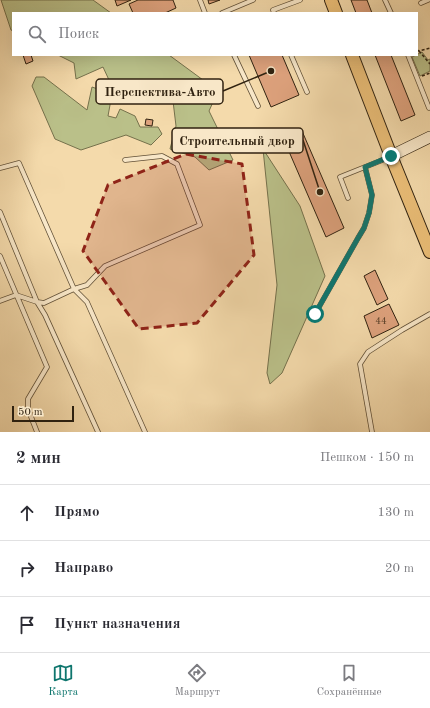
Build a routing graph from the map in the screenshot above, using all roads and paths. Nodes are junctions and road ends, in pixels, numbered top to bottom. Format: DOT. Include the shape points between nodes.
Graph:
graph roads {
  1 [pos="200,0"];
  2 [pos="253,0"];
  3 [pos="300,0"];
  4 [pos="331,0"];
  5 [pos="385,0"];
  6 [pos="428,0"];
  7 [pos="421,3"];
  8 [pos="205,12"];
  9 [pos="224,12"];
  10 [pos="274,12"];
  11 [pos="336,12"];
  12 [pos="391,12"];
  13 [pos="430,48"];
  14 [pos="418,50"];
  15 [pos="234,56"];
  16 [pos="292,56"];
  17 [pos="352,56"];
  18 [pos="408,56"];
  19 [pos="430,64"];
  20 [pos="430,73"];
  21 [pos="417,78"];
  22 [pos="307,92"];
  23 [pos="258,106"];
  24 [pos="429,108"];
  25 [pos="430,137"];
  26 [pos="391,156"];
  27 [pos="125,160"];
  28 [pos="365,167"];
  29 [pos="0,168"];
  30 [pos="348,198"];
  31 [pos="0,212"];
  32 [pos="430,252"];
  33 [pos="0,256"];
  34 [pos="74,289"];
  35 [pos="16,295"];
  36 [pos="0,301"];
  37 [pos="37,302"];
  38 [pos="315,314"];
  39 [pos="430,314"];
  40 [pos="37,432"];
  41 [pos="98,432"];
  42 [pos="146,432"];
  43 [pos="372,432"];
  1 -- 8 [label="lane"];
  2 -- 9 [label="lane"];
  3 -- 10 [label="lane" via="273,10"];
  4 -- 11 [label="main road"];
  5 -- 12 [label="lane"];
  6 -- 7 [label="lane"];
  13 -- 14 [label="path"];
  14 -- 19 [label="path"];
  15 -- 23 [label="lane"];
  16 -- 22 [label="lane"];
  17 -- 26 [label="main road"];
  18 -- 21 [label="lane"];
  20 -- 21 [label="path"];
  21 -- 24 [label="lane"];
  25 -- 26 [label="street"];
  26 -- 28 [label="lane"];
  26 -- 32 [label="main road"];
  27 -- 34 [label="lane" via="162,156 177,164 200,225 104,266 88,285"];
  28 -- 30 [label="lane" via="340,177"];
  28 -- 38 [label="lane" via="372,195 364,228"];
  29 -- 34 [label="lane" via="19,163"];
  31 -- 37 [label="lane"];
  33 -- 35 [label="lane"];
  34 -- 37 [label="lane" via="44,303"];
  34 -- 42 [label="lane" via="86,302"];
  35 -- 36 [label="lane"];
  35 -- 37 [label="lane"];
  35 -- 40 [label="lane" via="47,367 28,399 28,409"];
  37 -- 41 [label="lane"];
  39 -- 43 [label="lane" via="368,352 360,364"];
}
